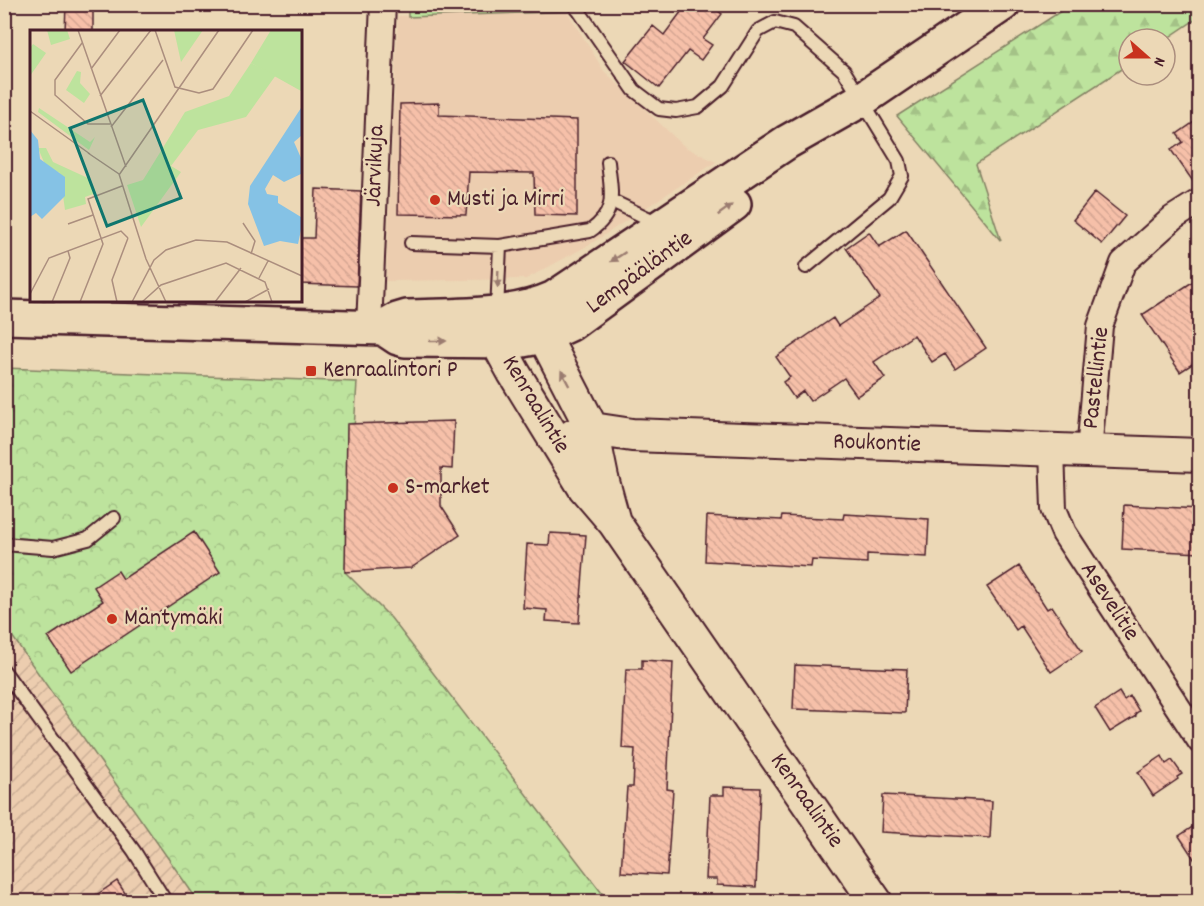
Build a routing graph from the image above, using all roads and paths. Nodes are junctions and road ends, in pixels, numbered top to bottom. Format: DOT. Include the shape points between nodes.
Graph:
graph roads {
  1 [pos="383,4"];
  2 [pos="573,4"];
  3 [pos="1003,4"];
  4 [pos="861,100"];
  5 [pos="608,162"];
  6 [pos="612,201"];
  7 [pos="1200,201"];
  8 [pos="663,226"];
  9 [pos="411,243"];
  10 [pos="500,246"];
  11 [pos="806,267"];
  12 [pos="4,317"];
  13 [pos="376,327"];
  14 [pos="497,327"];
  15 [pos="544,336"];
  16 [pos="592,429"];
  17 [pos="556,442"];
  18 [pos="1052,450"];
  19 [pos="1089,452"];
  20 [pos="1200,454"];
  21 [pos="114,518"];
  22 [pos="614,522"];
  23 [pos="4,544"];
  24 [pos="4,671"];
  25 [pos="1200,741"];
  26 [pos="166,902"];
  27 [pos="876,902"];
  1 -- 13 [label="street, Järvikuja"];
  2 -- 4 [label="lane" via="634,90 659,109 698,107 723,86 758,31 775,22 794,27 844,71"];
  3 -- 4 [label="main road, Lempääläntie"];
  4 -- 8 [label="main road, Lempääläntie" via="787,142"];
  4 -- 11 [label="lane" via="900,161 902,176 889,198"];
  15 -- 4 [label="main road, Lempääläntie, one-way" via="570,324 797,158"];
  5 -- 6 [label="lane"];
  6 -- 8 [label="lane"];
  6 -- 10 [label="lane" via="602,223 590,231"];
  7 -- 19 [label="street, Pastellintie" via="1173,218 1123,263 1100,326"];
  8 -- 14 [label="main road, Lempääläntie, one-way" via="554,298"];
  9 -- 10 [label="lane"];
  10 -- 14 [label="lane, one-way"];
  12 -- 13 [label="main road, Lempääläntie"];
  13 -- 14 [label="main road, Lempääläntie" via="405,340"];
  14 -- 15 [label="main road, Lempääläntie" via="517,341"];
  14 -- 17 [label="street, Kenraalintie" via="514,373"];
  16 -- 15 [label="street, Kenraalintie, one-way"];
  16 -- 17 [label="street, Roukontie"];
  16 -- 18 [label="street, Roukontie" via="632,435"];
  16 -- 22 [label="street, Kenraalintie"];
  17 -- 22 [label="street, Kenraalintie" via="584,487"];
  18 -- 19 [label="street, Roukontie"];
  18 -- 25 [label="street, Asevelitie" via="1054,509 1064,533"];
  19 -- 20 [label="street, Roukontie"];
  21 -- 23 [label="lane" via="88,539 53,548"];
  22 -- 27 [label="street, Kenraalintie"];
  24 -- 26 [label="lane" via="134,851"];
}
